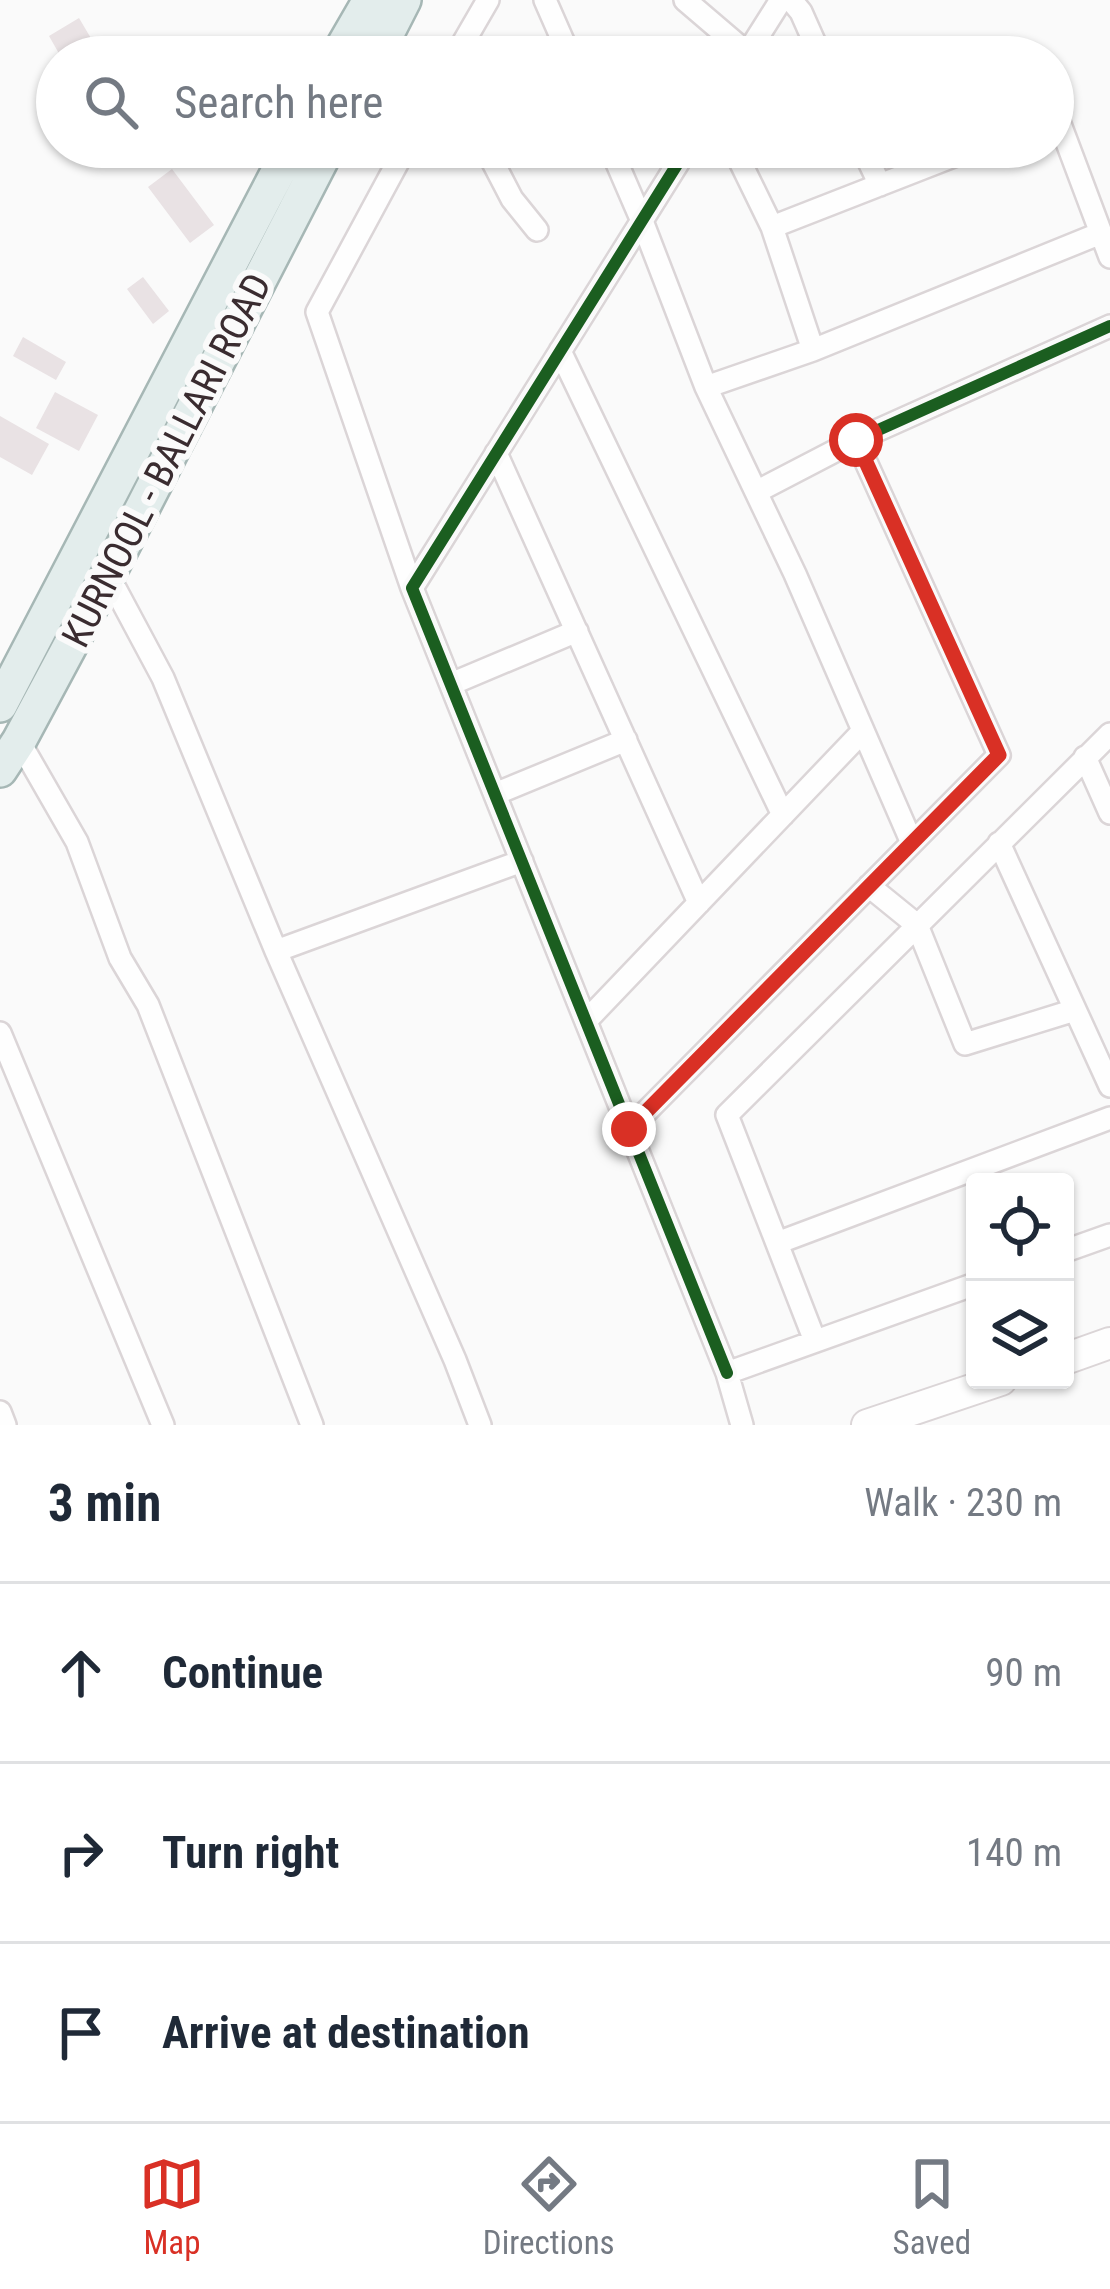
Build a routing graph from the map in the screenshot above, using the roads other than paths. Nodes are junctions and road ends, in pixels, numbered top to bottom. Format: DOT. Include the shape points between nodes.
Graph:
graph roads {
  1 [pos="370,0"];
  2 [pos="404,0"];
  3 [pos="488,0"];
  4 [pos="545,0"];
  5 [pos="685,0"];
  6 [pos="781,0"];
  7 [pos="790,0"];
  8 [pos="350,36"];
  9 [pos="386,36"];
  10 [pos="467,36"];
  11 [pos="561,36"];
  12 [pos="725,36"];
  13 [pos="758,36"];
  14 [pos="812,36"];
  15 [pos="1074,161"];
  16 [pos="279,168"];
  17 [pos="317,168"];
  18 [pos="395,168"];
  19 [pos="496,168"];
  20 [pos="619,168"];
  21 [pos="675,168"];
  22 [pos="743,168"];
  23 [pos="872,168"];
  24 [pos="923,168"];
  25 [pos="880,185"];
  26 [pos="642,221"];
  27 [pos="772,226"];
  28 [pos="537,230"];
  29 [pos="1101,233"];
  30 [pos="1110,257"];
  31 [pos="1110,326"];
  32 [pos="813,350"];
  33 [pos="560,351"];
  34 [pos="706,387"];
  35 [pos="856,440"];
  36 [pos="496,453"];
  37 [pos="756,491"];
  38 [pos="108,574"];
  39 [pos="412,588"];
  40 [pos="577,631"];
  41 [pos="451,684"];
  42 [pos="0,705"];
  43 [pos="863,731"];
  44 [pos="1110,734"];
  45 [pos="626,740"];
  46 [pos="19,741"];
  47 [pos="1085,758"];
  48 [pos="0,770"];
  49 [pos="495,794"];
  50 [pos="1110,813"];
  51 [pos="783,815"];
  52 [pos="912,843"];
  53 [pos="999,843"];
  54 [pos="522,861"];
  55 [pos="868,886"];
  56 [pos="699,903"];
  57 [pos="917,925"];
  58 [pos="276,951"];
  59 [pos="1075,1010"];
  60 [pos="586,1021"];
  61 [pos="0,1033"];
  62 [pos="1110,1087"];
  63 [pos="1110,1118"];
  64 [pos="629,1129"];
  65 [pos="1110,1235"];
  66 [pos="777,1244"];
  67 [pos="1074,1248"];
  68 [pos="966,1287"];
  69 [pos="815,1341"];
  70 [pos="1110,1343"];
  71 [pos="1074,1355"];
  72 [pos="727,1373"];
  73 [pos="975,1389"];
  74 [pos="0,1412"];
  75 [pos="873,1424"];
  76 [pos="5,1425"];
  77 [pos="163,1425"];
  78 [pos="312,1425"];
  79 [pos="480,1425"];
  80 [pos="742,1425"];
  1 -- 8 [label="main road"];
  2 -- 9 [label="main road"];
  3 -- 10 [label="street"];
  4 -- 11 [label="street"];
  5 -- 12 [label="street"];
  6 -- 13 [label="street"];
  7 -- 14 [label="street"];
  15 -- 29 [label="street"];
  16 -- 42 [label="main road"];
  17 -- 38 [label="main road, KURNOOL - BALLARI ROAD"];
  18 -- 39 [label="street" via="317,312"];
  19 -- 28 [label="street"];
  20 -- 26 [label="street"];
  21 -- 26 [label="street"];
  22 -- 27 [label="street"];
  23 -- 25 [label="street"];
  24 -- 25 [label="street"];
  25 -- 27 [label="street"];
  26 -- 33 [label="street"];
  26 -- 34 [label="street"];
  27 -- 32 [label="street"];
  29 -- 30 [label="street"];
  29 -- 32 [label="street"];
  31 -- 35 [label="street"];
  32 -- 34 [label="street"];
  33 -- 36 [label="street"];
  33 -- 51 [label="street"];
  34 -- 37 [label="street"];
  35 -- 37 [label="street"];
  35 -- 52 [label="street" via="999,755"];
  36 -- 39 [label="street"];
  36 -- 40 [label="street"];
  37 -- 43 [label="street"];
  38 -- 46 [label="main road, KURNOOL - BALLARI ROAD"];
  38 -- 58 [label="street" via="163,678"];
  39 -- 41 [label="street"];
  40 -- 41 [label="street"];
  40 -- 45 [label="street"];
  41 -- 49 [label="street"];
  43 -- 51 [label="street"];
  43 -- 52 [label="street"];
  44 -- 47 [label="street"];
  45 -- 49 [label="street"];
  45 -- 56 [label="street"];
  46 -- 48 [label="main road, KURNOOL - BALLARI ROAD"];
  46 -- 78 [label="street" via="77,842 119,958 148,1005"];
  47 -- 50 [label="street"];
  47 -- 53 [label="street"];
  49 -- 54 [label="street"];
  51 -- 56 [label="street"];
  52 -- 55 [label="street"];
  53 -- 57 [label="street"];
  53 -- 59 [label="street"];
  54 -- 58 [label="street"];
  54 -- 60 [label="street"];
  55 -- 57 [label="street"];
  55 -- 64 [label="street"];
  56 -- 60 [label="street"];
  57 -- 59 [label="street" via="965,1044"];
  57 -- 66 [label="street" via="727,1114"];
  58 -- 79 [label="street"];
  59 -- 62 [label="street"];
  60 -- 64 [label="street"];
  61 -- 77 [label="street"];
  63 -- 66 [label="street"];
  64 -- 72 [label="street"];
  65 -- 67 [label="street"];
  66 -- 69 [label="street"];
  68 -- 69 [label="street"];
  69 -- 72 [label="street"];
  70 -- 71 [label="main road"];
  72 -- 80 [label="street"];
  73 -- 75 [label="main road"];
  74 -- 76 [label="street"];
}
